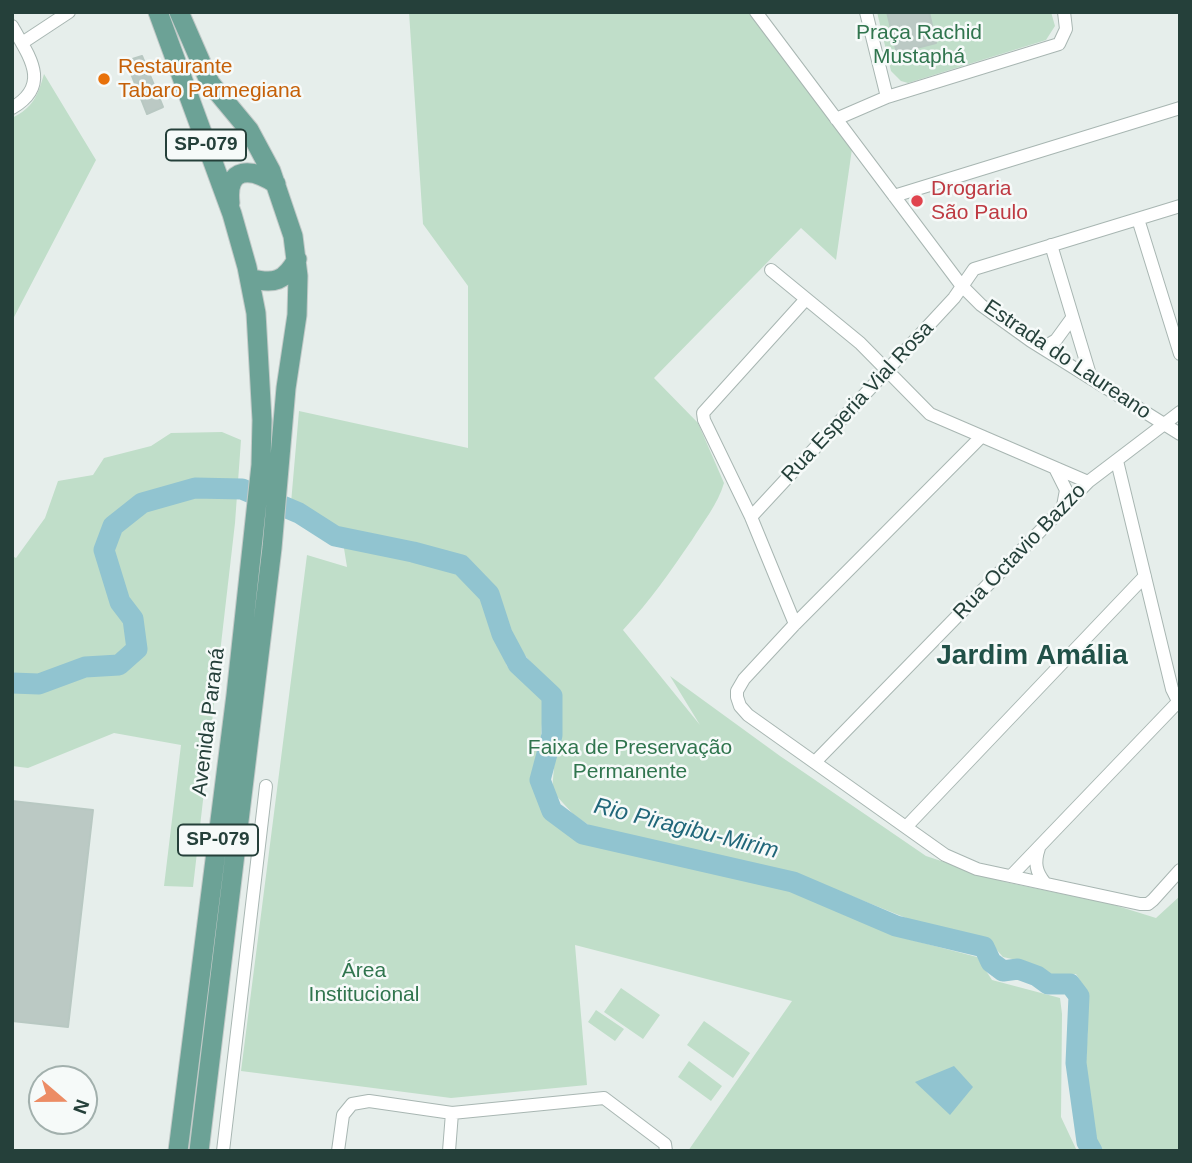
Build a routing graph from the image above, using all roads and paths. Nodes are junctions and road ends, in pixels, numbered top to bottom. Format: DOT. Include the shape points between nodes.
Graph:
graph roads {
  1 [pos="69,12"];
  2 [pos="158,12"];
  3 [pos="179,12"];
  4 [pos="756,12"];
  5 [pos="866,12"];
  6 [pos="1064,12"];
  7 [pos="12,26"];
  8 [pos="22,43"];
  9 [pos="887,97"];
  10 [pos="12,108"];
  11 [pos="1180,108"];
  12 [pos="836,119"];
  13 [pos="276,184"];
  14 [pos="894,196"];
  15 [pos="1180,206"];
  16 [pos="232,214"];
  17 [pos="1138,219"];
  18 [pos="1051,245"];
  19 [pos="297,259"];
  20 [pos="771,270"];
  21 [pos="250,278"];
  22 [pos="961,285"];
  23 [pos="806,299"];
  24 [pos="1072,318"];
  25 [pos="1043,348"];
  26 [pos="1180,354"];
  27 [pos="887,370"];
  28 [pos="1090,378"];
  29 [pos="1144,412"];
  30 [pos="1180,412"];
  31 [pos="1163,424"];
  32 [pos="1180,434"];
  33 [pos="981,437"];
  34 [pos="1143,440"];
  35 [pos="1117,461"];
  36 [pos="270,468"];
  37 [pos="1055,468"];
  38 [pos="1088,482"];
  39 [pos="1063,508"];
  40 [pos="751,517"];
  41 [pos="1145,576"];
  42 [pos="795,624"];
  43 [pos="1179,703"];
  44 [pos="815,762"];
  45 [pos="266,786"];
  46 [pos="906,827"];
  47 [pos="1041,845"];
  48 [pos="1180,870"];
  49 [pos="1011,876"];
  50 [pos="1045,884"];
  51 [pos="452,1113"];
  52 [pos="178,1151"];
  53 [pos="199,1151"];
  54 [pos="223,1151"];
  55 [pos="338,1151"];
  56 [pos="449,1151"];
  57 [pos="666,1151"];
  1 -- 8 [label="street"];
  2 -- 16 [label="main road, SP-079"];
  3 -- 13 [label="main road, SP-079" via="210,83 249,130"];
  4 -- 12 [label="street, Estrada do Laureano"];
  5 -- 9 [label="street"];
  6 -- 9 [label="street" via="1063,39 1052,47"];
  7 -- 8 [label="street"];
  8 -- 10 [label="street" via="35,71 35,86"];
  9 -- 12 [label="street"];
  11 -- 14 [label="street"];
  12 -- 14 [label="street, Estrada do Laureano"];
  13 -- 16 [label="main road" via="261,174 238,174 229,193"];
  13 -- 19 [label="main road, SP-079"];
  14 -- 22 [label="street, Estrada do Laureano"];
  15 -- 17 [label="street, Rua Esperia Vial Rosa"];
  16 -- 21 [label="main road, SP-079"];
  17 -- 18 [label="street, Rua Esperia Vial Rosa"];
  17 -- 26 [label="street"];
  18 -- 22 [label="street, Rua Esperia Vial Rosa" via="974,269"];
  18 -- 24 [label="street"];
  19 -- 21 [label="main road" via="279,280"];
  19 -- 36 [label="main road, SP-079" via="297,315"];
  20 -- 23 [label="street"];
  21 -- 36 [label="main road, SP-079"];
  22 -- 25 [label="street, Estrada do Laureano"];
  22 -- 27 [label="street, Rua Esperia Vial Rosa"];
  23 -- 27 [label="street"];
  23 -- 40 [label="street" via="703,413"];
  24 -- 25 [label="street" via="1056,340"];
  24 -- 28 [label="street"];
  25 -- 28 [label="street, Estrada do Laureano"];
  27 -- 33 [label="street" via="930,414"];
  27 -- 40 [label="street, Rua Esperia Vial Rosa"];
  28 -- 29 [label="street, Estrada do Laureano"];
  29 -- 31 [label="street, Estrada do Laureano"];
  29 -- 34 [label="street" via="1148,429"];
  30 -- 31 [label="street, Rua Octavio Bazzo"];
  31 -- 32 [label="street, Estrada do Laureano"];
  31 -- 34 [label="street, Rua Octavio Bazzo"];
  33 -- 37 [label="street"];
  33 -- 42 [label="street"];
  34 -- 35 [label="street, Rua Octavio Bazzo"];
  35 -- 38 [label="street, Rua Octavio Bazzo"];
  35 -- 41 [label="street"];
  36 -- 52 [label="main road, Avenida Paraná / SP-079" via="255,528"];
  36 -- 53 [label="main road, Avenida Paraná / SP-079" via="272,548"];
  37 -- 38 [label="street"];
  37 -- 39 [label="street" via="1066,490"];
  38 -- 39 [label="street, Rua Octavio Bazzo"];
  39 -- 44 [label="street, Rua Octavio Bazzo"];
  40 -- 42 [label="street"];
  41 -- 43 [label="street"];
  41 -- 46 [label="street"];
  42 -- 44 [label="street" via="744,679 737,697 748,715"];
  43 -- 47 [label="street"];
  44 -- 46 [label="street"];
  45 -- 54 [label="street"];
  46 -- 49 [label="street" via="945,855 977,869"];
  47 -- 49 [label="street"];
  47 -- 50 [label="street" via="1035,863"];
  48 -- 50 [label="street" via="1148,904"];
  49 -- 50 [label="street"];
  51 -- 55 [label="street" via="369,1101 352,1104 342,1115"];
  51 -- 56 [label="street"];
  51 -- 57 [label="street" via="604,1098 665,1144"];
}
